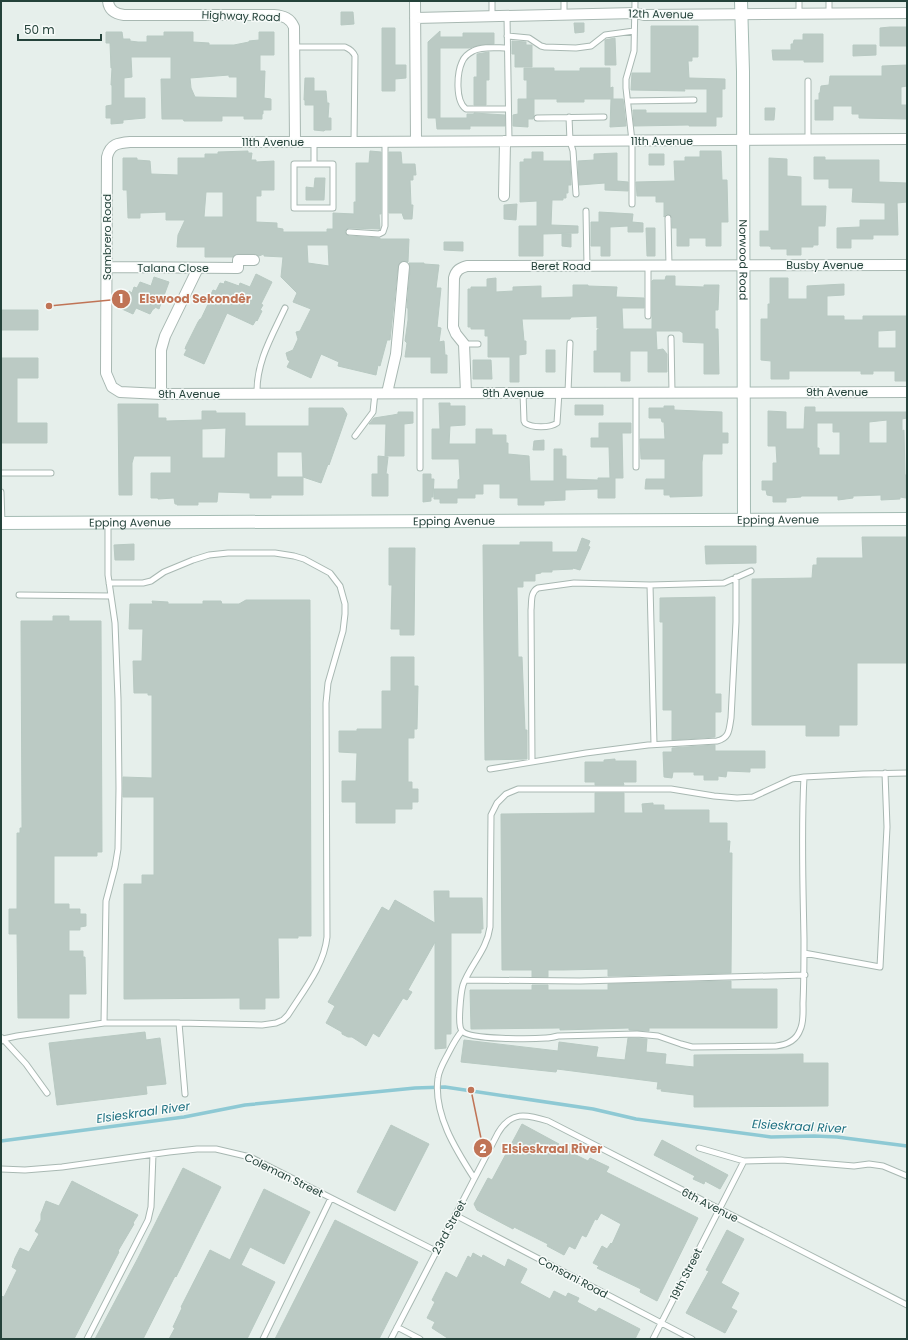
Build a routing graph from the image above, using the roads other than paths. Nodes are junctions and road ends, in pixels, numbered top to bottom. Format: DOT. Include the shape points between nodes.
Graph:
graph roads {
  1 [pos="108,1"];
  2 [pos="415,1"];
  3 [pos="492,1"];
  4 [pos="564,1"];
  5 [pos="635,1"];
  6 [pos="742,1"];
  7 [pos="799,1"];
  8 [pos="829,1"];
  9 [pos="635,13"];
  10 [pos="829,13"];
  11 [pos="907,13"];
  12 [pos="741,14"];
  13 [pos="799,14"];
  14 [pos="564,15"];
  15 [pos="507,16"];
  16 [pos="492,17"];
  17 [pos="415,18"];
  18 [pos="634,31"];
  19 [pos="507,36"];
  20 [pos="295,47"];
  21 [pos="507,48"];
  22 [pos="808,80"];
  23 [pos="694,100"];
  24 [pos="628,101"];
  25 [pos="508,109"];
  26 [pos="569,117"];
  27 [pos="604,117"];
  28 [pos="537,118"];
  29 [pos="907,139"];
  30 [pos="743,140"];
  31 [pos="808,140"];
  32 [pos="416,141"];
  33 [pos="507,141"];
  34 [pos="570,141"];
  35 [pos="632,141"];
  36 [pos="130,142"];
  37 [pos="295,142"];
  38 [pos="314,142"];
  39 [pos="354,142"];
  40 [pos="385,142"];
  41 [pos="314,164"];
  42 [pos="576,194"];
  43 [pos="504,196"];
  44 [pos="632,204"];
  45 [pos="586,211"];
  46 [pos="668,218"];
  47 [pos="349,232"];
  48 [pos="254,260"];
  49 [pos="744,265"];
  50 [pos="907,265"];
  51 [pos="587,266"];
  52 [pos="648,266"];
  53 [pos="669,266"];
  54 [pos="107,267"];
  55 [pos="404,267"];
  56 [pos="198,268"];
  57 [pos="285,308"];
  58 [pos="648,316"];
  59 [pos="671,338"];
  60 [pos="570,343"];
  61 [pos="464,344"];
  62 [pos="478,344"];
  63 [pos="120,392"];
  64 [pos="523,392"];
  65 [pos="563,392"];
  66 [pos="636,392"];
  67 [pos="672,392"];
  68 [pos="744,392"];
  69 [pos="907,392"];
  70 [pos="375,393"];
  71 [pos="387,393"];
  72 [pos="420,393"];
  73 [pos="466,393"];
  74 [pos="161,394"];
  75 [pos="257,394"];
  76 [pos="355,436"];
  77 [pos="636,467"];
  78 [pos="420,468"];
  79 [pos="1,473"];
  80 [pos="51,473"];
  81 [pos="1,492"];
  82 [pos="744,519"];
  83 [pos="907,519"];
  84 [pos="108,522"];
  85 [pos="1,523"];
  86 [pos="751,570"];
  87 [pos="736,577"];
  88 [pos="109,583"];
  89 [pos="650,585"];
  90 [pos="19,595"];
  91 [pos="111,596"];
  92 [pos="654,744"];
  93 [pos="532,762"];
  94 [pos="490,770"];
  95 [pos="885,773"];
  96 [pos="907,773"];
  97 [pos="804,777"];
  98 [pos="804,953"];
  99 [pos="805,974"];
  100 [pos="466,980"];
  101 [pos="104,1023"];
  102 [pos="178,1023"];
  103 [pos="462,1031"];
  104 [pos="2,1039"];
  105 [pos="47,1093"];
  106 [pos="185,1094"];
  107 [pos="512,1118"];
  108 [pos="699,1148"];
  109 [pos="153,1154"];
  110 [pos="744,1161"];
  111 [pos="1,1169"];
  112 [pos="907,1176"];
  113 [pos="474,1178"];
  114 [pos="331,1198"];
  115 [pos="719,1210"];
  116 [pos="455,1215"];
  117 [pos="436,1251"];
  118 [pos="907,1305"];
  119 [pos="661,1324"];
  120 [pos="397,1327"];
  121 [pos="87,1339"];
  122 [pos="263,1339"];
  123 [pos="391,1339"];
  124 [pos="420,1339"];
  125 [pos="653,1339"];
  126 [pos="692,1339"];
  1 -- 20 [label="street, Highway Road" via="110,8 117,14 281,15 288,18 294,28"];
  2 -- 17 [label="street"];
  3 -- 16 [label="lane"];
  4 -- 14 [label="lane"];
  5 -- 9 [label="lane"];
  6 -- 12 [label="street, Norwood Road"];
  7 -- 13 [label="lane"];
  8 -- 10 [label="lane"];
  9 -- 12 [label="street, 12th Avenue"];
  9 -- 14 [label="street, 12th Avenue"];
  9 -- 18 [label="lane"];
  10 -- 11 [label="street, 12th Avenue"];
  10 -- 13 [label="street, 12th Avenue"];
  12 -- 13 [label="street, 12th Avenue"];
  12 -- 30 [label="street, Norwood Road"];
  14 -- 15 [label="street, 12th Avenue"];
  15 -- 16 [label="street, 12th Avenue"];
  15 -- 19 [label="lane"];
  16 -- 17 [label="street, 12th Avenue"];
  17 -- 32 [label="street"];
  18 -- 19 [label="lane" via="605,35 594,45 576,48 545,47 529,38"];
  18 -- 24 [label="lane" via="634,51 626,79"];
  19 -- 21 [label="lane"];
  20 -- 37 [label="street, Highway Road"];
  20 -- 39 [label="lane" via="345,47 353,52"];
  21 -- 25 [label="lane"];
  21 -- 25 [label="lane" via="475,50 464,58 460,69 458,96 460,104 466,109"];
  22 -- 31 [label="lane"];
  23 -- 24 [label="lane"];
  24 -- 35 [label="lane"];
  25 -- 33 [label="lane"];
  26 -- 27 [label="lane"];
  26 -- 28 [label="lane"];
  26 -- 34 [label="lane"];
  29 -- 31 [label="street, 11th Avenue"];
  30 -- 31 [label="street, 11th Avenue"];
  30 -- 35 [label="street, 11th Avenue"];
  30 -- 49 [label="street, Norwood Road"];
  32 -- 33 [label="street, 11th Avenue"];
  32 -- 40 [label="street, 11th Avenue"];
  33 -- 34 [label="street, 11th Avenue"];
  33 -- 43 [label="street"];
  34 -- 35 [label="street, 11th Avenue"];
  34 -- 42 [label="lane"];
  35 -- 44 [label="lane"];
  36 -- 37 [label="street, 11th Avenue"];
  36 -- 54 [label="street, Sambrero Road" via="118,143 110,148 107,157"];
  37 -- 38 [label="street, 11th Avenue"];
  38 -- 39 [label="street, 11th Avenue"];
  38 -- 41 [label="lane"];
  39 -- 40 [label="street, 11th Avenue"];
  40 -- 47 [label="lane" via="384,232"];
  41 -- 41 [label="lane" via="333,164 333,208 294,208 294,164"];
  45 -- 51 [label="lane"];
  46 -- 53 [label="lane"];
  48 -- 56 [label="street, Talana Close" via="238,260 238,268"];
  49 -- 50 [label="street, Busby Avenue"];
  49 -- 53 [label="street, Beret Road"];
  49 -- 68 [label="street, Norwood Road"];
  51 -- 52 [label="street, Beret Road"];
  51 -- 61 [label="street, Beret Road" via="466,266 459,269 454,278 453,322 454,330"];
  52 -- 53 [label="street, Beret Road"];
  52 -- 58 [label="lane"];
  54 -- 56 [label="street, Talana Close"];
  54 -- 63 [label="street, Sambrero Road" via="106,373 112,387"];
  55 -- 71 [label="street" via="396,354"];
  56 -- 74 [label="street" via="165,336 160,362"];
  57 -- 75 [label="lane" via="260,365"];
  59 -- 67 [label="lane"];
  60 -- 65 [label="lane"];
  61 -- 62 [label="lane"];
  61 -- 73 [label="street, Beret Road"];
  63 -- 74 [label="street, 9th Avenue"];
  64 -- 65 [label="street, 9th Avenue"];
  64 -- 65 [label="lane" via="525,423 531,426 549,426 557,423"];
  64 -- 73 [label="street, 9th Avenue"];
  65 -- 66 [label="street, 9th Avenue"];
  66 -- 67 [label="street, 9th Avenue"];
  66 -- 77 [label="lane"];
  67 -- 68 [label="street, 9th Avenue"];
  68 -- 69 [label="street, 9th Avenue"];
  68 -- 82 [label="street, Norwood Road"];
  70 -- 71 [label="street, 9th Avenue"];
  70 -- 75 [label="street, 9th Avenue"];
  70 -- 76 [label="lane" via="373,412"];
  71 -- 72 [label="street, 9th Avenue"];
  72 -- 73 [label="street, 9th Avenue"];
  72 -- 78 [label="lane"];
  74 -- 75 [label="street, 9th Avenue"];
  79 -- 80 [label="lane"];
  81 -- 85 [label="lane"];
  82 -- 83 [label="street, Epping Avenue"];
  82 -- 84 [label="street, Epping Avenue"];
  84 -- 85 [label="street, Epping Avenue"];
  84 -- 88 [label="lane"];
  86 -- 87 [label="lane"];
  87 -- 89 [label="lane" via="724,583"];
  87 -- 92 [label="lane" via="736,622 729,730 722,740"];
  88 -- 91 [label="lane"];
  88 -- 102 [label="lane" via="151,581 164,572 209,555 275,553 304,558 330,573 340,586 345,604 343,631 328,683 326,704 327,937 321,962 283,1020 262,1025"];
  89 -- 92 [label="lane"];
  89 -- 93 [label="lane" via="574,584 535,589 532,610"];
  90 -- 91 [label="lane"];
  91 -- 101 [label="lane" via="115,623 118,699 118,849 106,901"];
  92 -- 93 [label="lane"];
  93 -- 94 [label="lane"];
  95 -- 96 [label="lane"];
  95 -- 97 [label="lane"];
  95 -- 98 [label="lane" via="887,827 880,967"];
  97 -- 98 [label="lane"];
  97 -- 100 [label="lane" via="792,779 753,797 737,798 671,790 512,790 497,803 491,815 490,928 487,943"];
  98 -- 99 [label="lane"];
  99 -- 100 [label="lane" via="580,981"];
  99 -- 103 [label="lane" via="803,1021 800,1032 785,1045 692,1047 658,1036 494,1038 469,1035"];
  100 -- 103 [label="lane" via="461,993"];
  101 -- 102 [label="lane"];
  101 -- 104 [label="lane"];
  102 -- 106 [label="lane"];
  103 -- 113 [label="lane" via="456,1037 440,1070 438,1094 445,1124 458,1154"];
  104 -- 105 [label="lane" via="26,1064"];
  107 -- 113 [label="lane, 23rd Street" via="501,1129"];
  107 -- 115 [label="lane, 6th Avenue" via="535,1116 548,1121"];
  108 -- 110 [label="lane"];
  109 -- 111 [label="lane, Coleman Street" via="62,1167"];
  109 -- 114 [label="lane, Coleman Street" via="197,1149 235,1152"];
  109 -- 121 [label="lane" via="151,1207 148,1220"];
  110 -- 112 [label="lane" via="782,1160 854,1166 869,1164 883,1166"];
  110 -- 115 [label="lane, 19th Street"];
  113 -- 116 [label="lane, 23rd Street"];
  114 -- 117 [label="lane, Coleman Street"];
  114 -- 122 [label="lane"];
  115 -- 118 [label="lane, 6th Avenue"];
  115 -- 119 [label="lane, 19th Street"];
  116 -- 117 [label="lane, 23rd Street"];
  116 -- 119 [label="lane, Consani Road"];
  117 -- 120 [label="lane, 23rd Street"];
  119 -- 125 [label="lane, 19th Street"];
  119 -- 126 [label="lane, Consani Road"];
  120 -- 123 [label="lane, 23rd Street"];
  120 -- 124 [label="lane"];
}
